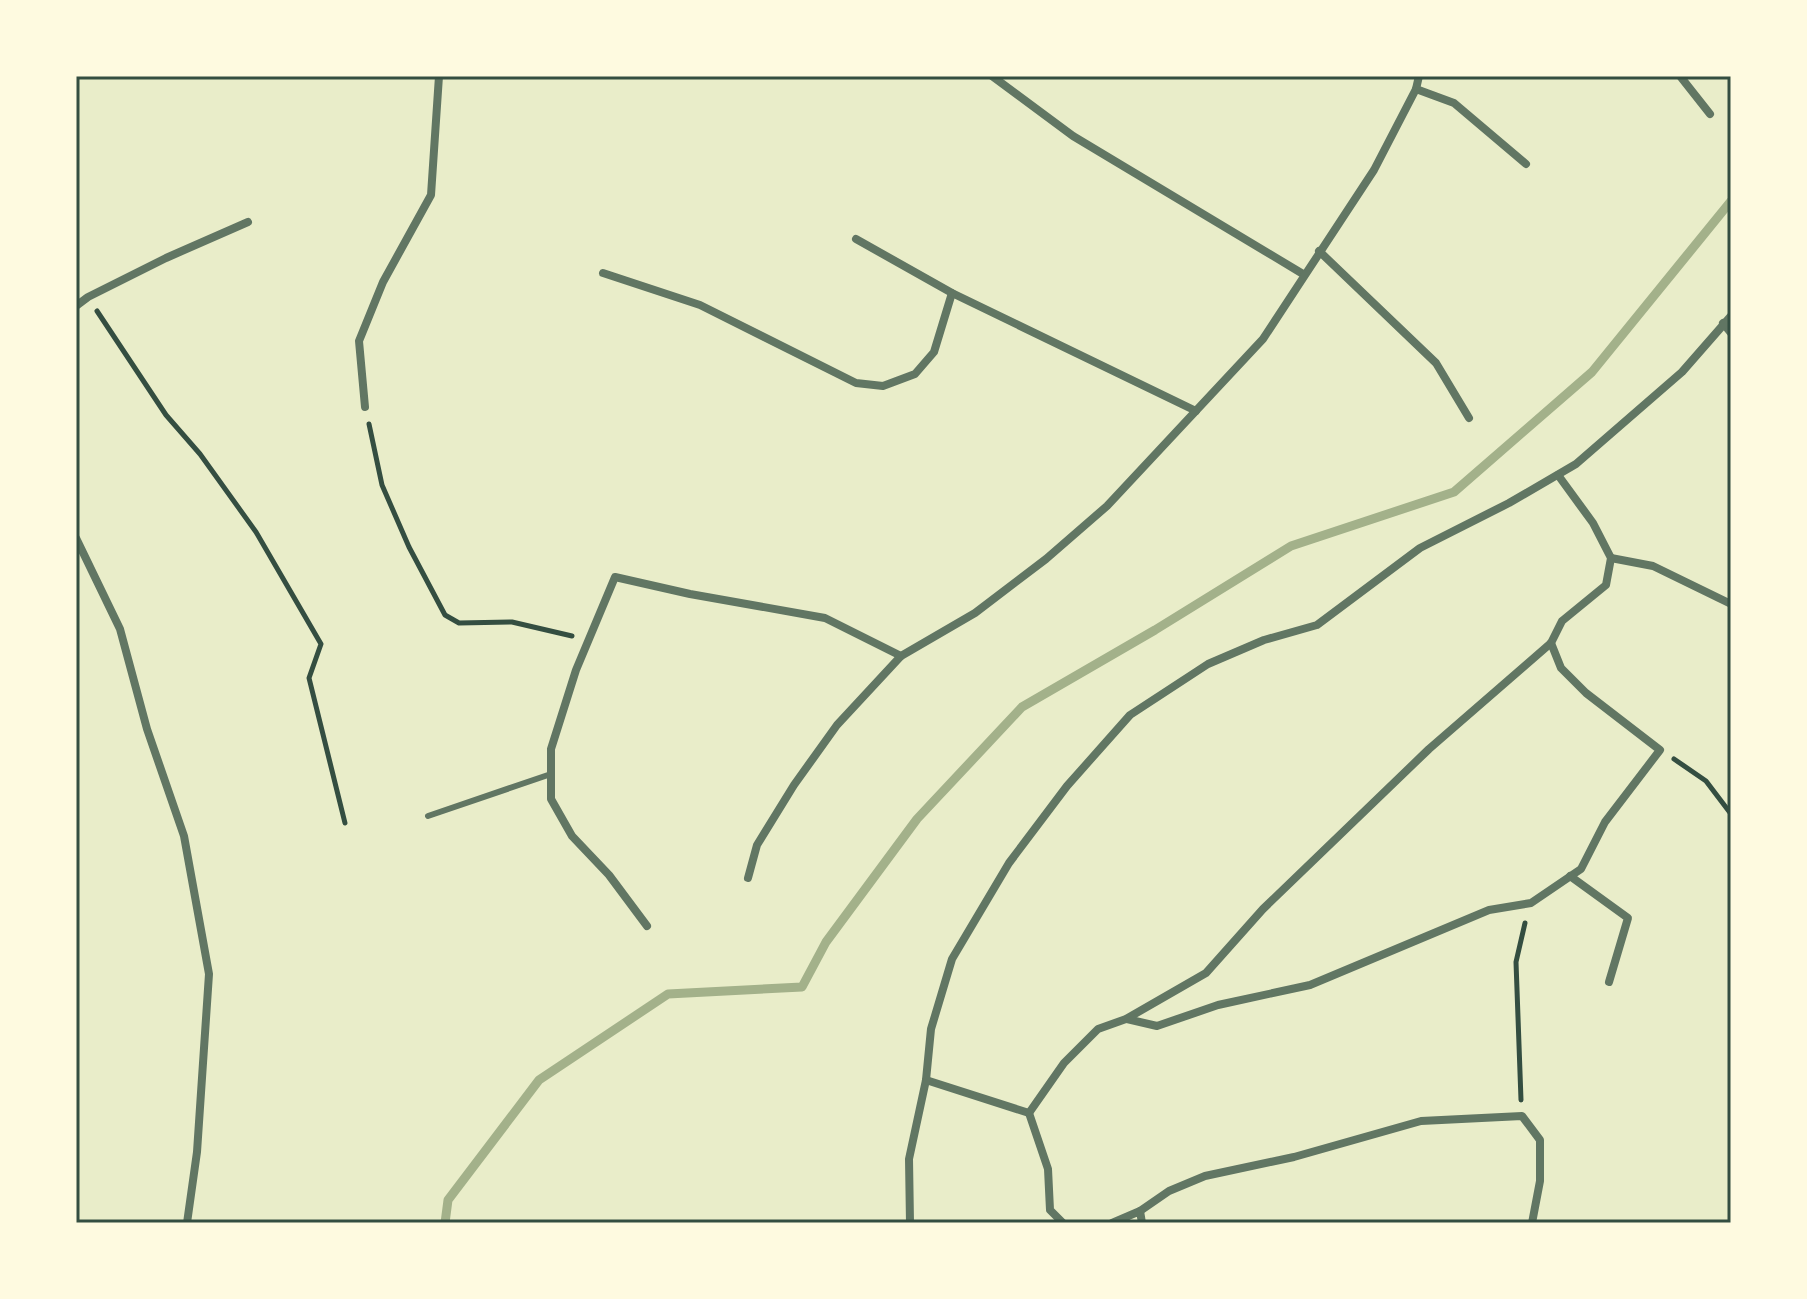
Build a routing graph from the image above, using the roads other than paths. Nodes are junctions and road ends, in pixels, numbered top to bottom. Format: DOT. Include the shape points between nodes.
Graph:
graph roads {
  1 [pos="439,76"];
  2 [pos="992,76"];
  3 [pos="1419,76"];
  4 [pos="1680,76"];
  5 [pos="1416,89"];
  6 [pos="1710,114"];
  7 [pos="1526,164"];
  8 [pos="248,222"];
  9 [pos="856,239"];
  10 [pos="1319,251"];
  11 [pos="603,273"];
  12 [pos="1303,274"];
  13 [pos="952,293"];
  14 [pos="76,306"];
  15 [pos="1731,316"];
  16 [pos="1723,323"];
  17 [pos="1731,333"];
  18 [pos="365,407"];
  19 [pos="1196,411"];
  20 [pos="1469,418"];
  21 [pos="1558,475"];
  22 [pos="76,538"];
  23 [pos="1611,558"];
  24 [pos="1731,604"];
  25 [pos="1551,643"];
  26 [pos="901,656"];
  27 [pos="551,774"];
  28 [pos="428,816"];
  29 [pos="1570,876"];
  30 [pos="748,878"];
  31 [pos="647,926"];
  32 [pos="1609,982"];
  33 [pos="1126,1019"];
  34 [pos="926,1080"];
  35 [pos="1029,1113"];
  36 [pos="1140,1211"];
  37 [pos="187,1223"];
  38 [pos="910,1223"];
  39 [pos="1063,1223"];
  40 [pos="1112,1223"];
  41 [pos="1142,1223"];
  42 [pos="1532,1223"];
  1 -- 18 [label="street" via="431,195 383,282 359,341"];
  2 -- 12 [label="street" via="1073,136"];
  3 -- 5 [label="street"];
  4 -- 6 [label="street"];
  5 -- 7 [label="street" via="1454,103"];
  5 -- 10 [label="street" via="1374,170"];
  8 -- 14 [label="street"];
  9 -- 13 [label="street"];
  10 -- 12 [label="street"];
  10 -- 20 [label="street" via="1436,363"];
  11 -- 13 [label="street" via="700,305 856,383 883,386 915,374 934,352"];
  12 -- 19 [label="street" via="1263,339"];
  13 -- 19 [label="street"];
  15 -- 16 [label="street"];
  16 -- 17 [label="street"];
  16 -- 21 [label="street" via="1682,372"];
  19 -- 26 [label="street" via="1107,506 1046,559 975,613"];
  21 -- 23 [label="street"];
  21 -- 34 [label="street" via="1420,548 1317,625 1208,664 1130,715 1009,863 952,959 931,1029"];
  22 -- 37 [label="street" via="120,629 184,836 209,974"];
  23 -- 24 [label="street" via="1653,566"];
  23 -- 25 [label="street" via="1606,585 1562,621"];
  25 -- 29 [label="street" via="1561,668 1586,693 1660,750 1605,822 1581,869"];
  25 -- 33 [label="street" via="1429,749 1263,909 1206,973"];
  26 -- 27 [label="street" via="825,618 615,577 576,670 551,749"];
  26 -- 30 [label="street" via="837,725 794,785 757,845"];
  27 -- 28 [label="lane"];
  27 -- 31 [label="street" via="551,799 572,836"];
  29 -- 32 [label="street" via="1628,918"];
  29 -- 33 [label="street" via="1531,903 1489,910 1310,985 1218,1005 1157,1026"];
  33 -- 35 [label="street" via="1098,1029 1064,1063"];
  34 -- 35 [label="street"];
  34 -- 38 [label="street" via="909,1159"];
  35 -- 39 [label="street" via="1048,1169 1050,1210"];
  36 -- 40 [label="street"];
  36 -- 41 [label="street"];
  36 -- 42 [label="street" via="1205,1176 1421,1121 1522,1116 1540,1140"];
}
